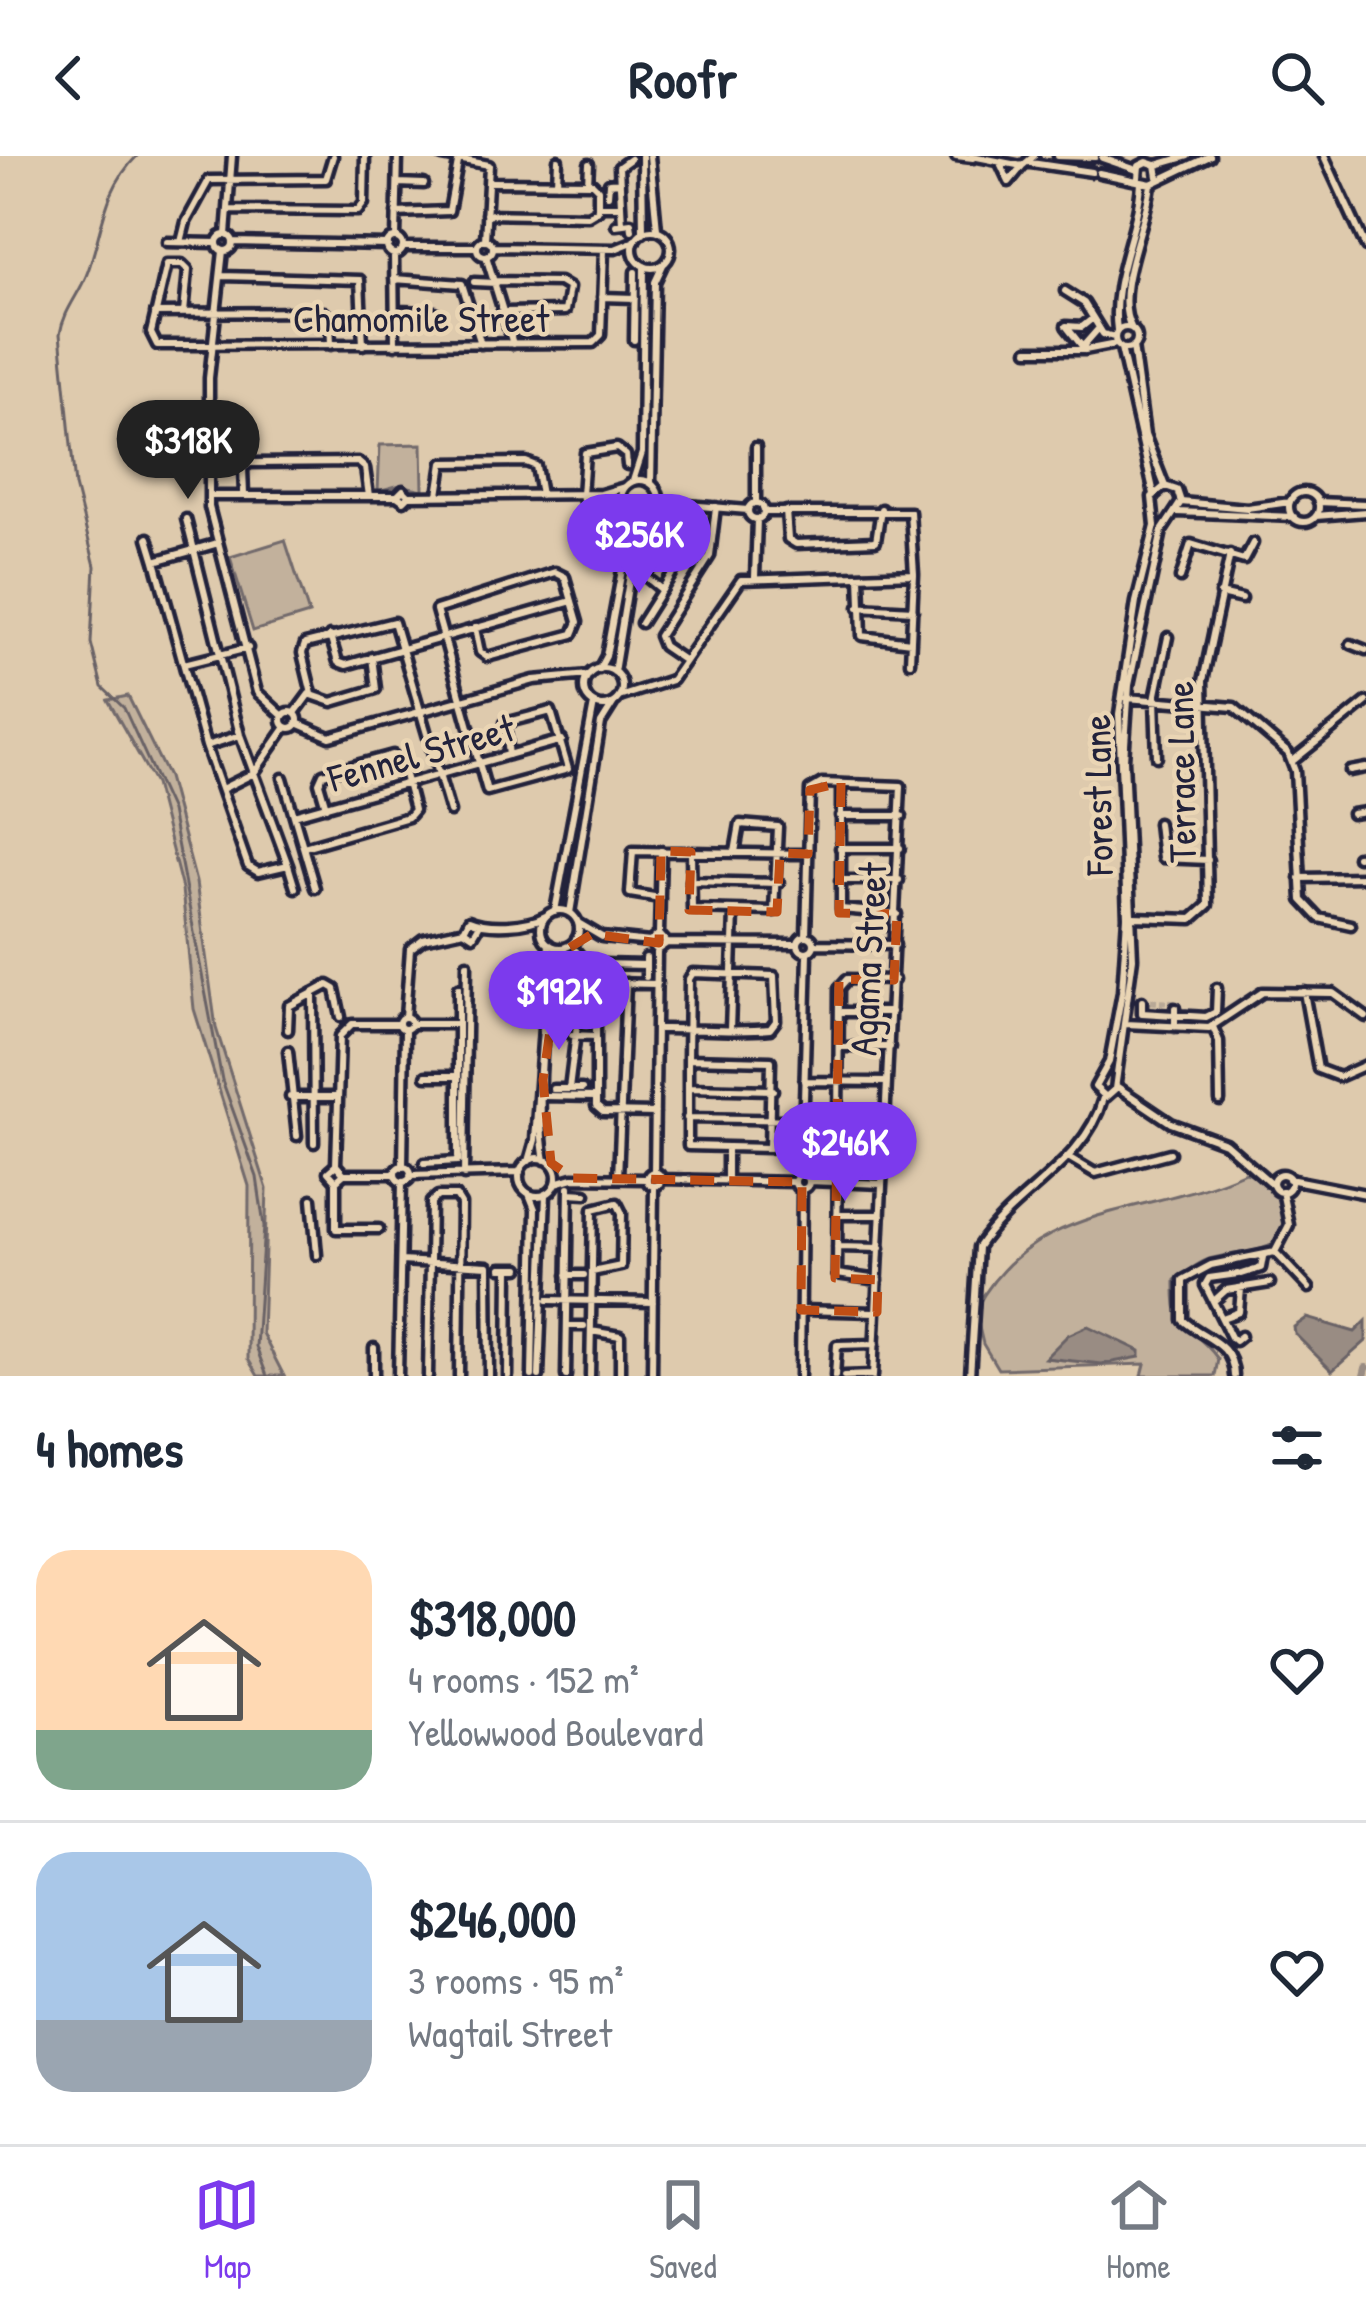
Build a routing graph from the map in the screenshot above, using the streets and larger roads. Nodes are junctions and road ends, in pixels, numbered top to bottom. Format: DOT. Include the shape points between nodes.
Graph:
graph roads {
  1 [pos="232,156"];
  2 [pos="333,156"];
  3 [pos="365,156"];
  4 [pos="398,156"];
  5 [pos="442,156"];
  6 [pos="646,156"];
  7 [pos="956,156"];
  8 [pos="1058,156"];
  9 [pos="1187,156"];
  10 [pos="1210,156"];
  11 [pos="1324,156"];
  12 [pos="459,157"];
  13 [pos="974,157"];
  14 [pos="1098,157"];
  15 [pos="630,159"];
  16 [pos="558,160"];
  17 [pos="1029,162"];
  18 [pos="999,163"];
  19 [pos="589,164"];
  20 [pos="1145,169"];
  21 [pos="231,177"];
  22 [pos="397,182"];
  23 [pos="492,182"];
  24 [pos="557,183"];
  25 [pos="588,183"];
  26 [pos="424,184"];
  27 [pos="620,186"];
  28 [pos="632,190"];
  29 [pos="608,195"];
  30 [pos="598,206"];
  31 [pos="621,206"];
  32 [pos="229,209"];
  33 [pos="396,213"];
  34 [pos="486,214"];
  35 [pos="632,230"];
  36 [pos="643,232"];
  37 [pos="662,233"];
  38 [pos="226,235"];
  39 [pos="396,238"];
  40 [pos="485,240"];
  41 [pos="635,241"];
  42 [pos="167,242"];
  43 [pos="181,242"];
  44 [pos="233,242"];
  45 [pos="388,245"];
  46 [pos="220,247"];
  47 [pos="403,247"];
  48 [pos="1366,247"];
  49 [pos="477,248"];
  50 [pos="493,248"];
  51 [pos="604,249"];
  52 [pos="615,249"];
  53 [pos="394,254"];
  54 [pos="486,256"];
  55 [pos="636,259"];
  56 [pos="663,265"];
  57 [pos="644,266"];
  58 [pos="635,272"];
  59 [pos="221,276"];
  60 [pos="394,279"];
  61 [pos="474,282"];
  62 [pos="495,282"];
  63 [pos="1066,292"];
  64 [pos="602,298"];
  65 [pos="634,298"];
  66 [pos="394,311"];
  67 [pos="435,312"];
  68 [pos="504,312"];
  69 [pos="154,313"];
  70 [pos="184,313"];
  71 [pos="217,313"];
  72 [pos="1094,319"];
  73 [pos="1099,328"];
  74 [pos="1131,328"];
  75 [pos="634,340"];
  76 [pos="1117,340"];
  77 [pos="395,344"];
  78 [pos="481,344"];
  79 [pos="513,344"];
  80 [pos="213,345"];
  81 [pos="331,345"];
  82 [pos="363,345"];
  83 [pos="1133,346"];
  84 [pos="1084,348"];
  85 [pos="1028,350"];
  86 [pos="756,447"];
  87 [pos="627,465"];
  88 [pos="634,481"];
  89 [pos="651,483"];
  90 [pos="1165,486"];
  91 [pos="625,487"];
  92 [pos="658,491"];
  93 [pos="366,493"];
  94 [pos="602,494"];
  95 [pos="1154,494"];
  96 [pos="244,495"];
  97 [pos="438,495"];
  98 [pos="541,495"];
  99 [pos="582,495"];
  100 [pos="209,496"];
  101 [pos="1181,502"];
  102 [pos="1290,502"];
  103 [pos="1318,502"];
  104 [pos="674,503"];
  105 [pos="756,503"];
  106 [pos="622,505"];
  107 [pos="716,507"];
  108 [pos="1366,508"];
  109 [pos="656,509"];
  110 [pos="881,509"];
  111 [pos="748,510"];
  112 [pos="786,511"];
  113 [pos="764,512"];
  114 [pos="1157,512"];
  115 [pos="1177,512"];
  116 [pos="628,513"];
  117 [pos="1167,516"];
  118 [pos="1316,516"];
  119 [pos="644,517"];
  120 [pos="186,518"];
  121 [pos="1294,518"];
  122 [pos="757,519"];
  123 [pos="592,521"];
  124 [pos="701,528"];
  125 [pos="607,535"];
  126 [pos="148,538"];
  127 [pos="667,540"];
  128 [pos="218,542"];
  129 [pos="580,543"];
  130 [pos="1253,543"];
  131 [pos="194,550"];
  132 [pos="1230,554"];
  133 [pos="155,561"];
  134 [pos="914,574"];
  135 [pos="860,575"];
  136 [pos="755,578"];
  137 [pos="1180,578"];
  138 [pos="659,594"];
  139 [pos="1220,594"];
  140 [pos="1242,599"];
  141 [pos="572,601"];
  142 [pos="859,608"];
  143 [pos="675,610"];
  144 [pos="913,610"];
  145 [pos="641,622"];
  146 [pos="475,628"];
  147 [pos="330,636"];
  148 [pos="1168,637"];
  149 [pos="442,638"];
  150 [pos="911,642"];
  151 [pos="1351,644"];
  152 [pos="248,648"];
  153 [pos="403,649"];
  154 [pos="1366,650"];
  155 [pos="223,655"];
  156 [pos="372,658"];
  157 [pos="685,661"];
  158 [pos="910,662"];
  159 [pos="184,664"];
  160 [pos="598,669"];
  161 [pos="614,672"];
  162 [pos="589,675"];
  163 [pos="621,680"];
  164 [pos="571,681"];
  165 [pos="640,690"];
  166 [pos="585,693"];
  167 [pos="313,694"];
  168 [pos="1125,697"];
  169 [pos="1155,699"];
  170 [pos="460,700"];
  171 [pos="616,700"];
  172 [pos="1202,701"];
  173 [pos="1366,703"];
  174 [pos="594,704"];
  175 [pos="421,712"];
  176 [pos="283,716"];
  177 [pos="296,718"];
  178 [pos="286,727"];
  179 [pos="241,735"];
  180 [pos="562,740"];
  181 [pos="206,746"];
  182 [pos="509,755"];
  183 [pos="1157,757"];
  184 [pos="1293,760"];
  185 [pos="478,764"];
  186 [pos="1366,768"];
  187 [pos="1350,771"];
  188 [pos="254,773"];
  189 [pos="439,775"];
  190 [pos="284,778"];
  191 [pos="841,783"];
  192 [pos="408,784"];
  193 [pos="221,789"];
  194 [pos="326,807"];
  195 [pos="450,812"];
  196 [pos="1366,812"];
  197 [pos="1352,814"];
  198 [pos="294,815"];
  199 [pos="840,816"];
  200 [pos="902,816"];
  201 [pos="1158,823"];
  202 [pos="304,847"];
  203 [pos="840,848"];
  204 [pos="901,848"];
  205 [pos="661,851"];
  206 [pos="691,852"];
  207 [pos="735,852"];
  208 [pos="780,853"];
  209 [pos="808,854"];
  210 [pos="1208,860"];
  211 [pos="288,865"];
  212 [pos="1366,877"];
  213 [pos="1300,878"];
  214 [pos="840,880"];
  215 [pos="899,880"];
  216 [pos="690,881"];
  217 [pos="778,883"];
  218 [pos="295,888"];
  219 [pos="315,888"];
  220 [pos="660,898"];
  221 [pos="555,910"];
  222 [pos="734,912"];
  223 [pos="570,913"];
  224 [pos="897,914"];
  225 [pos="546,916"];
  226 [pos="1131,917"];
  227 [pos="577,921"];
  228 [pos="526,923"];
  229 [pos="1351,925"];
  230 [pos="592,934"];
  231 [pos="659,934"];
  232 [pos="543,936"];
  233 [pos="806,936"];
  234 [pos="576,939"];
  235 [pos="650,942"];
  236 [pos="667,943"];
  237 [pos="733,943"];
  238 [pos="549,944"];
  239 [pos="798,944"];
  240 [pos="814,944"];
  241 [pos="895,945"];
  242 [pos="566,947"];
  243 [pos="657,950"];
  244 [pos="576,951"];
  245 [pos="808,952"];
  246 [pos="568,960"];
  247 [pos="467,964"];
  248 [pos="592,969"];
  249 [pos="732,974"];
  250 [pos="646,977"];
  251 [pos="585,978"];
  252 [pos="894,980"];
  253 [pos="626,983"];
  254 [pos="657,984"];
  255 [pos="458,988"];
  256 [pos="1217,988"];
  257 [pos="1304,992"];
  258 [pos="313,993"];
  259 [pos="1142,1001"];
  260 [pos="838,1012"];
  261 [pos="892,1012"];
  262 [pos="1175,1012"];
  263 [pos="341,1017"];
  264 [pos="1366,1017"];
  265 [pos="458,1024"];
  266 [pos="1121,1024"];
  267 [pos="405,1026"];
  268 [pos="1175,1027"];
  269 [pos="1213,1027"];
  270 [pos="688,1028"];
  271 [pos="656,1029"];
  272 [pos="288,1030"];
  273 [pos="730,1030"];
  274 [pos="572,1035"];
  275 [pos="596,1036"];
  276 [pos="838,1047"];
  277 [pos="890,1047"];
  278 [pos="287,1051"];
  279 [pos="688,1059"];
  280 [pos="1366,1066"];
  281 [pos="426,1076"];
  282 [pos="458,1076"];
  283 [pos="837,1080"];
  284 [pos="804,1081"];
  285 [pos="887,1082"];
  286 [pos="1109,1087"];
  287 [pos="688,1088"];
  288 [pos="553,1089"];
  289 [pos="569,1089"];
  290 [pos="582,1089"];
  291 [pos="772,1090"];
  292 [pos="543,1096"];
  293 [pos="290,1097"];
  294 [pos="315,1097"];
  295 [pos="338,1097"];
  296 [pos="595,1097"];
  297 [pos="1220,1101"];
  298 [pos="624,1112"];
  299 [pos="655,1112"];
  300 [pos="837,1114"];
  301 [pos="886,1116"];
  302 [pos="687,1118"];
  303 [pos="772,1120"];
  304 [pos="804,1120"];
  305 [pos="297,1136"];
  306 [pos="314,1143"];
  307 [pos="728,1148"];
  308 [pos="836,1148"];
  309 [pos="884,1149"];
  310 [pos="1170,1153"];
  311 [pos="1068,1157"];
  312 [pos="545,1160"];
  313 [pos="529,1161"];
  314 [pos="424,1163"];
  315 [pos="336,1165"];
  316 [pos="403,1167"];
  317 [pos="556,1170"];
  318 [pos="520,1172"];
  319 [pos="1261,1172"];
  320 [pos="344,1174"];
  321 [pos="395,1174"];
  322 [pos="802,1174"];
  323 [pos="410,1175"];
  324 [pos="464,1175"];
  325 [pos="657,1175"];
  326 [pos="1278,1175"];
  327 [pos="508,1176"];
  328 [pos="573,1178"];
  329 [pos="619,1178"];
  330 [pos="646,1179"];
  331 [pos="727,1180"];
  332 [pos="336,1181"];
  333 [pos="810,1181"];
  334 [pos="402,1182"];
  335 [pos="520,1182"];
  336 [pos="795,1182"];
  337 [pos="837,1183"];
  338 [pos="556,1184"];
  339 [pos="882,1184"];
  340 [pos="1274,1184"];
  341 [pos="1287,1185"];
  342 [pos="654,1186"];
  343 [pos="802,1189"];
  344 [pos="529,1194"];
  345 [pos="546,1194"];
  346 [pos="586,1194"];
  347 [pos="1366,1194"];
  348 [pos="312,1199"];
  349 [pos="837,1215"];
  350 [pos="881,1215"];
  351 [pos="335,1226"];
  352 [pos="315,1228"];
  353 [pos="379,1229"];
  354 [pos="837,1247"];
  355 [pos="880,1248"];
  356 [pos="1275,1252"];
  357 [pos="317,1255"];
  358 [pos="1264,1257"];
  359 [pos="400,1261"];
  360 [pos="430,1261"];
  361 [pos="461,1262"];
  362 [pos="519,1268"];
  363 [pos="588,1273"];
  364 [pos="568,1275"];
  365 [pos="878,1280"];
  366 [pos="1270,1283"];
  367 [pos="1309,1288"];
  368 [pos="1241,1289"];
  369 [pos="1216,1299"];
  370 [pos="548,1300"];
  371 [pos="567,1301"];
  372 [pos="592,1301"];
  373 [pos="653,1302"];
  374 [pos="801,1310"];
  375 [pos="877,1312"];
  376 [pos="508,1313"];
  377 [pos="489,1314"];
  378 [pos="1225,1317"];
  379 [pos="567,1326"];
  380 [pos="588,1328"];
  381 [pos="1240,1336"];
  382 [pos="875,1343"];
  383 [pos="374,1348"];
  384 [pos="374,1376"];
  385 [pos="398,1376"];
  386 [pos="428,1376"];
  387 [pos="458,1376"];
  388 [pos="489,1376"];
  389 [pos="508,1376"];
  390 [pos="536,1376"];
  391 [pos="566,1376"];
  392 [pos="590,1376"];
  393 [pos="620,1376"];
  394 [pos="652,1376"];
  395 [pos="800,1376"];
  396 [pos="835,1376"];
  397 [pos="844,1376"];
  398 [pos="873,1376"];
  399 [pos="970,1376"];
  400 [pos="1234,1376"];
  1 -- 21 [label="street"];
  2 -- 21 [label="street" via="326,178"];
  3 -- 32 [label="street" via="358,211"];
  4 -- 22 [label="street"];
  5 -- 12 [label="street"];
  6 -- 36 [label="street"];
  6 -- 37 [label="street" via="653,220"];
  7 -- 13 [label="street"];
  8 -- 14 [label="street"];
  9 -- 20 [label="street"];
  10 -- 20 [label="street" via="1158,177"];
  11 -- 48 [label="street"];
  12 -- 23 [label="street" via="487,162"];
  12 -- 33 [label="street" via="449,211"];
  13 -- 18 [label="street"];
  14 -- 20 [label="street"];
  15 -- 27 [label="street" via="620,165"];
  16 -- 24 [label="street"];
  17 -- 18 [label="street"];
  17 -- 18 [label="street" via="1009,182"];
  17 -- 20 [label="street" via="1095,172"];
  19 -- 25 [label="street"];
  20 -- 74 [label="street" via="1147,220 1126,283"];
  20 -- 76 [label="street" via="1115,293"];
  21 -- 32 [label="street"];
  21 -- 43 [label="street" via="203,185"];
  22 -- 26 [label="street"];
  22 -- 33 [label="street"];
  23 -- 24 [label="street"];
  23 -- 34 [label="street"];
  24 -- 25 [label="street"];
  25 -- 30 [label="street" via="598,189"];
  27 -- 28 [label="street"];
  27 -- 29 [label="street" via="609,184"];
  27 -- 31 [label="street"];
  30 -- 31 [label="street"];
  30 -- 34 [label="street" via="588,216"];
  31 -- 35 [label="street" via="619,225"];
  32 -- 38 [label="street"];
  33 -- 39 [label="street"];
  34 -- 40 [label="street"];
  36 -- 37 [label="street"];
  36 -- 41 [label="street"];
  37 -- 56 [label="street" via="671,249"];
  38 -- 44 [label="street"];
  38 -- 46 [label="street"];
  39 -- 45 [label="street"];
  39 -- 47 [label="street"];
  40 -- 49 [label="street"];
  40 -- 50 [label="street"];
  41 -- 52 [label="street"];
  41 -- 55 [label="street"];
  42 -- 43 [label="street"];
  43 -- 46 [label="street"];
  44 -- 45 [label="street"];
  44 -- 46 [label="street"];
  45 -- 53 [label="street"];
  46 -- 59 [label="street"];
  47 -- 49 [label="street"];
  47 -- 53 [label="street"];
  49 -- 54 [label="street"];
  50 -- 51 [label="street"];
  50 -- 54 [label="street"];
  51 -- 52 [label="street"];
  51 -- 64 [label="street, Chamomile Street"];
  52 -- 55 [label="street"];
  53 -- 60 [label="street"];
  54 -- 62 [label="street"];
  55 -- 57 [label="street"];
  56 -- 57 [label="street"];
  56 -- 89 [label="street" via="655,282"];
  57 -- 88 [label="street" via="642,453"];
  58 -- 65 [label="street"];
  59 -- 71 [label="street"];
  59 -- 82 [label="street" via="357,278"];
  60 -- 66 [label="street"];
  60 -- 78 [label="street" via="462,284"];
  61 -- 62 [label="street"];
  62 -- 68 [label="street"];
  62 -- 68 [label="street" via="569,288 563,311"];
  63 -- 72 [label="street"];
  64 -- 65 [label="street"];
  64 -- 79 [label="street, Chamomile Street" via="595,342"];
  65 -- 75 [label="street"];
  66 -- 67 [label="street"];
  66 -- 77 [label="street"];
  68 -- 79 [label="street"];
  69 -- 70 [label="street"];
  69 -- 70 [label="street" via="170,263 188,270"];
  69 -- 80 [label="street, Chamomile Street" via="152,341"];
  70 -- 71 [label="street"];
  71 -- 80 [label="street"];
  71 -- 81 [label="street" via="324,313"];
  72 -- 73 [label="street"];
  72 -- 84 [label="street" via="1066,326"];
  73 -- 76 [label="street"];
  73 -- 84 [label="street"];
  74 -- 76 [label="street"];
  74 -- 83 [label="street"];
  76 -- 83 [label="street"];
  76 -- 84 [label="street"];
  76 -- 95 [label="street"];
  77 -- 78 [label="street, Chamomile Street"];
  77 -- 82 [label="street, Chamomile Street"];
  78 -- 79 [label="street, Chamomile Street"];
  80 -- 81 [label="street, Chamomile Street"];
  80 -- 100 [label="street"];
  81 -- 82 [label="street, Chamomile Street"];
  83 -- 90 [label="street" via="1145,435"];
  84 -- 85 [label="street"];
  86 -- 105 [label="street"];
  87 -- 99 [label="street" via="617,448 585,453"];
  88 -- 89 [label="street"];
  88 -- 91 [label="street"];
  89 -- 92 [label="street"];
  90 -- 95 [label="street"];
  90 -- 101 [label="street"];
  91 -- 94 [label="street"];
  91 -- 106 [label="street"];
  92 -- 104 [label="street"];
  92 -- 109 [label="street"];
  93 -- 96 [label="street"];
  93 -- 96 [label="street" via="361,463 254,462 244,468"];
  93 -- 97 [label="street"];
  94 -- 99 [label="street"];
  94 -- 106 [label="street"];
  95 -- 114 [label="street"];
  96 -- 100 [label="street"];
  97 -- 98 [label="street"];
  97 -- 98 [label="street" via="443,463 526,461 536,466"];
  98 -- 99 [label="street"];
  99 -- 123 [label="street"];
  100 -- 128 [label="street"];
  101 -- 102 [label="street"];
  101 -- 115 [label="street"];
  102 -- 103 [label="street" via="1304,492"];
  102 -- 121 [label="street"];
  103 -- 108 [label="street"];
  103 -- 118 [label="street"];
  104 -- 107 [label="street"];
  104 -- 109 [label="street"];
  105 -- 111 [label="street"];
  105 -- 113 [label="street"];
  106 -- 116 [label="street"];
  107 -- 111 [label="street"];
  107 -- 143 [label="street" via="711,552"];
  108 -- 118 [label="street"];
  109 -- 119 [label="street"];
  110 -- 112 [label="street"];
  110 -- 112 [label="street" via="876,541 802,544 788,538"];
  110 -- 134 [label="street" via="910,512"];
  111 -- 122 [label="street"];
  112 -- 113 [label="street"];
  113 -- 122 [label="street"];
  114 -- 117 [label="street"];
  114 -- 168 [label="street, Forest Lane"];
  115 -- 117 [label="street"];
  115 -- 121 [label="street"];
  116 -- 119 [label="street"];
  116 -- 160 [label="street"];
  117 -- 168 [label="street, Forest Lane"];
  118 -- 121 [label="street"];
  119 -- 161 [label="street"];
  120 -- 131 [label="street"];
  122 -- 136 [label="street"];
  123 -- 125 [label="street" via="603,520"];
  123 -- 129 [label="street" via="596,537"];
  124 -- 138 [label="street"];
  126 -- 133 [label="street"];
  127 -- 138 [label="street" via="645,576"];
  128 -- 131 [label="street"];
  128 -- 152 [label="street"];
  130 -- 132 [label="street" via="1244,560"];
  131 -- 133 [label="street"];
  131 -- 155 [label="street"];
  132 -- 137 [label="street" via="1190,544"];
  132 -- 139 [label="street, Terrace Lane"];
  133 -- 159 [label="street"];
  134 -- 135 [label="street"];
  134 -- 144 [label="street"];
  135 -- 136 [label="street"];
  135 -- 142 [label="street"];
  136 -- 157 [label="street" via="733,586"];
  138 -- 143 [label="street"];
  138 -- 145 [label="street"];
  139 -- 140 [label="street"];
  139 -- 172 [label="street, Terrace Lane"];
  141 -- 146 [label="street"];
  141 -- 146 [label="street" via="579,626 573,634 487,657"];
  141 -- 149 [label="street" via="565,577 555,572 440,604"];
  142 -- 144 [label="street"];
  142 -- 150 [label="street" via="864,638"];
  143 -- 157 [label="street" via="659,638"];
  144 -- 150 [label="street"];
  146 -- 149 [label="street"];
  147 -- 153 [label="street" via="394,622"];
  147 -- 156 [label="street" via="340,663"];
  147 -- 167 [label="street" via="302,649"];
  148 -- 169 [label="street"];
  149 -- 153 [label="street"];
  149 -- 170 [label="street"];
  150 -- 158 [label="street"];
  151 -- 154 [label="street"];
  152 -- 155 [label="street"];
  152 -- 176 [label="street" via="257,692"];
  153 -- 156 [label="street"];
  153 -- 175 [label="street"];
  155 -- 159 [label="street"];
  155 -- 179 [label="street"];
  156 -- 167 [label="street" via="376,688 336,701"];
  157 -- 165 [label="street" via="668,684"];
  159 -- 181 [label="street"];
  160 -- 161 [label="street"];
  160 -- 162 [label="street"];
  161 -- 163 [label="street"];
  162 -- 164 [label="street"];
  162 -- 166 [label="street"];
  163 -- 165 [label="street"];
  163 -- 171 [label="street"];
  164 -- 166 [label="street"];
  164 -- 170 [label="street" via="540,679"];
  165 -- 171 [label="street"];
  166 -- 174 [label="street"];
  167 -- 177 [label="street"];
  168 -- 169 [label="street"];
  168 -- 226 [label="street, Forest Lane"];
  169 -- 172 [label="street"];
  169 -- 183 [label="street"];
  170 -- 175 [label="street"];
  170 -- 185 [label="street"];
  171 -- 174 [label="street"];
  171 -- 223 [label="street" via="601,723"];
  172 -- 184 [label="street" via="1245,712"];
  172 -- 210 [label="street, Terrace Lane"];
  173 -- 184 [label="street"];
  174 -- 221 [label="street"];
  175 -- 177 [label="street" via="330,736"];
  175 -- 189 [label="street"];
  176 -- 177 [label="street"];
  176 -- 178 [label="street"];
  177 -- 178 [label="street"];
  178 -- 188 [label="street"];
  179 -- 181 [label="street"];
  179 -- 188 [label="street"];
  180 -- 182 [label="street, Fennel Street"];
  180 -- 182 [label="street" via="551,711 511,721 502,728"];
  180 -- 185 [label="street" via="567,772 495,793 485,789"];
  181 -- 193 [label="street"];
  182 -- 185 [label="street, Fennel Street"];
  184 -- 213 [label="street"];
  185 -- 189 [label="street, Fennel Street"];
  186 -- 187 [label="street"];
  188 -- 193 [label="street"];
  188 -- 211 [label="street"];
  189 -- 192 [label="street, Fennel Street"];
  189 -- 195 [label="street"];
  190 -- 198 [label="street"];
  191 -- 199 [label="street"];
  191 -- 200 [label="street, Agama Street" via="898,785"];
  191 -- 209 [label="street, Agama Street" via="810,790"];
  192 -- 194 [label="street, Fennel Street"];
  192 -- 194 [label="street" via="393,755 327,773 319,780"];
  192 -- 202 [label="street" via="411,815"];
  193 -- 211 [label="street" via="251,870"];
  194 -- 198 [label="street, Fennel Street"];
  196 -- 197 [label="street"];
  198 -- 202 [label="street"];
  199 -- 200 [label="street"];
  199 -- 203 [label="street"];
  200 -- 204 [label="street, Agama Street"];
  201 -- 210 [label="street" via="1162,858"];
  202 -- 219 [label="street"];
  203 -- 204 [label="street"];
  203 -- 214 [label="street"];
  204 -- 215 [label="street, Agama Street"];
  205 -- 206 [label="street"];
  205 -- 220 [label="street"];
  205 -- 220 [label="street" via="634,851 629,873 632,896"];
  206 -- 207 [label="street"];
  206 -- 216 [label="street"];
  207 -- 208 [label="street"];
  207 -- 208 [label="street" via="737,826 771,823"];
  208 -- 209 [label="street"];
  208 -- 217 [label="street"];
  209 -- 233 [label="street, Agama Street"];
  210 -- 226 [label="street, Terrace Lane" via="1209,900 1200,915"];
  211 -- 218 [label="street"];
  212 -- 213 [label="street"];
  213 -- 229 [label="street" via="1302,900 1319,918"];
  214 -- 215 [label="street"];
  214 -- 224 [label="street" via="843,911"];
  215 -- 224 [label="street, Agama Street"];
  216 -- 217 [label="street"];
  216 -- 222 [label="street" via="692,909"];
  217 -- 222 [label="street" via="774,911"];
  220 -- 231 [label="street"];
  221 -- 223 [label="street"];
  221 -- 225 [label="street"];
  222 -- 237 [label="street"];
  223 -- 227 [label="street"];
  224 -- 241 [label="street, Agama Street"];
  225 -- 228 [label="street"];
  225 -- 232 [label="street"];
  226 -- 266 [label="street, Forest Lane"];
  227 -- 230 [label="street"];
  227 -- 234 [label="street"];
  228 -- 232 [label="street"];
  228 -- 267 [label="street" via="479,926 473,936 464,930 410,949"];
  230 -- 234 [label="street"];
  230 -- 235 [label="street"];
  231 -- 235 [label="street"];
  231 -- 236 [label="street"];
  232 -- 238 [label="street"];
  233 -- 239 [label="street"];
  233 -- 240 [label="street"];
  234 -- 242 [label="street"];
  235 -- 243 [label="street"];
  236 -- 237 [label="street"];
  236 -- 243 [label="street"];
  237 -- 239 [label="street"];
  237 -- 249 [label="street"];
  238 -- 242 [label="street"];
  238 -- 313 [label="street"];
  239 -- 245 [label="street"];
  240 -- 241 [label="street"];
  240 -- 245 [label="street"];
  241 -- 252 [label="street, Agama Street"];
  242 -- 292 [label="street" via="550,1004"];
  243 -- 254 [label="street"];
  244 -- 248 [label="street"];
  245 -- 284 [label="street"];
  246 -- 251 [label="street"];
  247 -- 324 [label="street"];
  248 -- 250 [label="street" via="646,961"];
  248 -- 251 [label="street"];
  249 -- 270 [label="street" via="691,976"];
  249 -- 273 [label="street"];
  249 -- 273 [label="street" via="774,976 776,1021 765,1030"];
  251 -- 274 [label="street"];
  252 -- 260 [label="street" via="843,980"];
  252 -- 261 [label="street, Agama Street"];
  253 -- 254 [label="street"];
  253 -- 275 [label="street" via="596,990"];
  253 -- 298 [label="street"];
  254 -- 271 [label="street"];
  255 -- 265 [label="street"];
  256 -- 262 [label="street" via="1214,1015"];
  257 -- 264 [label="street" via="1338,994"];
  257 -- 269 [label="street" via="1254,994"];
  257 -- 280 [label="street" via="1318,1069 1339,1077"];
  258 -- 263 [label="street" via="333,986"];
  258 -- 272 [label="street" via="290,1006"];
  258 -- 294 [label="street"];
  259 -- 262 [label="street" via="1141,1013"];
  260 -- 261 [label="street"];
  260 -- 276 [label="street"];
  261 -- 277 [label="street, Agama Street"];
  262 -- 268 [label="street"];
  265 -- 267 [label="street"];
  265 -- 282 [label="street"];
  266 -- 268 [label="street"];
  266 -- 286 [label="street, Forest Lane"];
  267 -- 295 [label="street" via="358,1023 343,1031"];
  267 -- 316 [label="street"];
  268 -- 269 [label="street"];
  269 -- 297 [label="street"];
  270 -- 271 [label="street"];
  270 -- 273 [label="street"];
  270 -- 279 [label="street"];
  271 -- 299 [label="street"];
  274 -- 275 [label="street"];
  274 -- 289 [label="street"];
  275 -- 296 [label="street"];
  276 -- 277 [label="street"];
  276 -- 283 [label="street"];
  277 -- 285 [label="street, Agama Street"];
  278 -- 293 [label="street"];
  279 -- 287 [label="street"];
  279 -- 291 [label="street" via="769,1060"];
  281 -- 282 [label="street"];
  282 -- 314 [label="street" via="458,1161"];
  283 -- 284 [label="street"];
  283 -- 285 [label="street"];
  283 -- 300 [label="street"];
  284 -- 304 [label="street"];
  285 -- 301 [label="street, Agama Street"];
  286 -- 311 [label="street, Forest Lane"];
  286 -- 319 [label="street" via="1226,1143"];
  287 -- 291 [label="street"];
  287 -- 302 [label="street"];
  288 -- 289 [label="street"];
  289 -- 290 [label="street"];
  291 -- 303 [label="street"];
  292 -- 296 [label="street"];
  292 -- 312 [label="street"];
  293 -- 294 [label="street"];
  293 -- 305 [label="street"];
  294 -- 295 [label="street"];
  294 -- 306 [label="street"];
  295 -- 315 [label="street"];
  296 -- 298 [label="street" via="600,1111"];
  298 -- 299 [label="street"];
  298 -- 329 [label="street"];
  299 -- 325 [label="street"];
  300 -- 301 [label="street"];
  300 -- 308 [label="street"];
  301 -- 309 [label="street, Agama Street"];
  302 -- 303 [label="street"];
  302 -- 307 [label="street" via="691,1147"];
  303 -- 304 [label="street"];
  303 -- 307 [label="street" via="769,1148"];
  304 -- 322 [label="street"];
  307 -- 331 [label="street"];
  308 -- 309 [label="street"];
  308 -- 337 [label="street"];
  309 -- 339 [label="street, Agama Street"];
  310 -- 311 [label="street" via="1095,1173"];
  311 -- 399 [label="street, Forest Lane" via="978,1247"];
  312 -- 313 [label="street"];
  312 -- 317 [label="street"];
  313 -- 318 [label="street"];
  315 -- 320 [label="street"];
  315 -- 332 [label="street" via="328,1174"];
  316 -- 321 [label="street"];
  316 -- 323 [label="street"];
  317 -- 328 [label="street"];
  317 -- 338 [label="street"];
  318 -- 327 [label="street"];
  318 -- 335 [label="street"];
  319 -- 326 [label="street"];
  319 -- 340 [label="street"];
  320 -- 321 [label="street"];
  320 -- 332 [label="street"];
  321 -- 334 [label="street"];
  322 -- 333 [label="street"];
  322 -- 336 [label="street"];
  323 -- 324 [label="street"];
  323 -- 334 [label="street"];
  324 -- 327 [label="street"];
  325 -- 330 [label="street"];
  325 -- 331 [label="street"];
  325 -- 342 [label="street"];
  326 -- 340 [label="street"];
  326 -- 341 [label="street"];
  327 -- 335 [label="street"];
  328 -- 329 [label="street"];
  328 -- 338 [label="street"];
  329 -- 330 [label="street"];
  330 -- 342 [label="street"];
  331 -- 336 [label="street"];
  332 -- 351 [label="street"];
  333 -- 337 [label="street"];
  333 -- 343 [label="street"];
  334 -- 359 [label="street"];
  335 -- 344 [label="street"];
  336 -- 343 [label="street"];
  337 -- 339 [label="street"];
  337 -- 349 [label="street"];
  338 -- 345 [label="street"];
  339 -- 350 [label="street, Agama Street"];
  340 -- 341 [label="street"];
  341 -- 347 [label="street"];
  341 -- 356 [label="street" via="1289,1225"];
  342 -- 373 [label="street"];
  343 -- 374 [label="street"];
  344 -- 345 [label="street"];
  344 -- 390 [label="street"];
  345 -- 390 [label="street"];
  346 -- 364 [label="street" via="569,1190"];
  348 -- 352 [label="street"];
  349 -- 350 [label="street"];
  349 -- 354 [label="street"];
  350 -- 355 [label="street, Agama Street"];
  351 -- 352 [label="street"];
  351 -- 353 [label="street"];
  352 -- 357 [label="street"];
  354 -- 355 [label="street"];
  354 -- 365 [label="street" via="840,1278"];
  355 -- 365 [label="street, Agama Street"];
  356 -- 358 [label="street"];
  356 -- 367 [label="street"];
  358 -- 369 [label="street" via="1261,1268 1209,1278 1205,1287"];
  358 -- 400 [label="street" via="1216,1263 1183,1280 1183,1320 1217,1340"];
  359 -- 360 [label="street"];
  359 -- 385 [label="street"];
  360 -- 361 [label="street"];
  360 -- 361 [label="street" via="433,1199 456,1196"];
  360 -- 386 [label="street"];
  361 -- 377 [label="street" via="489,1268"];
  361 -- 387 [label="street"];
  362 -- 376 [label="street" via="505,1268"];
  363 -- 363 [label="street" via="593,1209 617,1204 621,1266"];
  363 -- 364 [label="street"];
  363 -- 372 [label="street"];
  364 -- 371 [label="street"];
  365 -- 375 [label="street, Agama Street"];
  366 -- 368 [label="street"];
  368 -- 369 [label="street"];
  368 -- 378 [label="street" via="1241,1309"];
  369 -- 378 [label="street"];
  370 -- 371 [label="street"];
  371 -- 372 [label="street"];
  371 -- 379 [label="street"];
  372 -- 373 [label="street"];
  372 -- 380 [label="street"];
  373 -- 394 [label="street"];
  374 -- 375 [label="street"];
  374 -- 395 [label="street"];
  375 -- 382 [label="street, Agama Street"];
  376 -- 377 [label="street"];
  376 -- 389 [label="street"];
  377 -- 388 [label="street"];
  378 -- 381 [label="street" via="1231,1337"];
  379 -- 380 [label="street"];
  379 -- 391 [label="street"];
  380 -- 392 [label="street"];
  380 -- 393 [label="street" via="620,1336"];
  382 -- 396 [label="street" via="837,1346"];
  382 -- 398 [label="street, Agama Street"];
  383 -- 384 [label="street"];
  397 -- 398 [label="street"];
}
